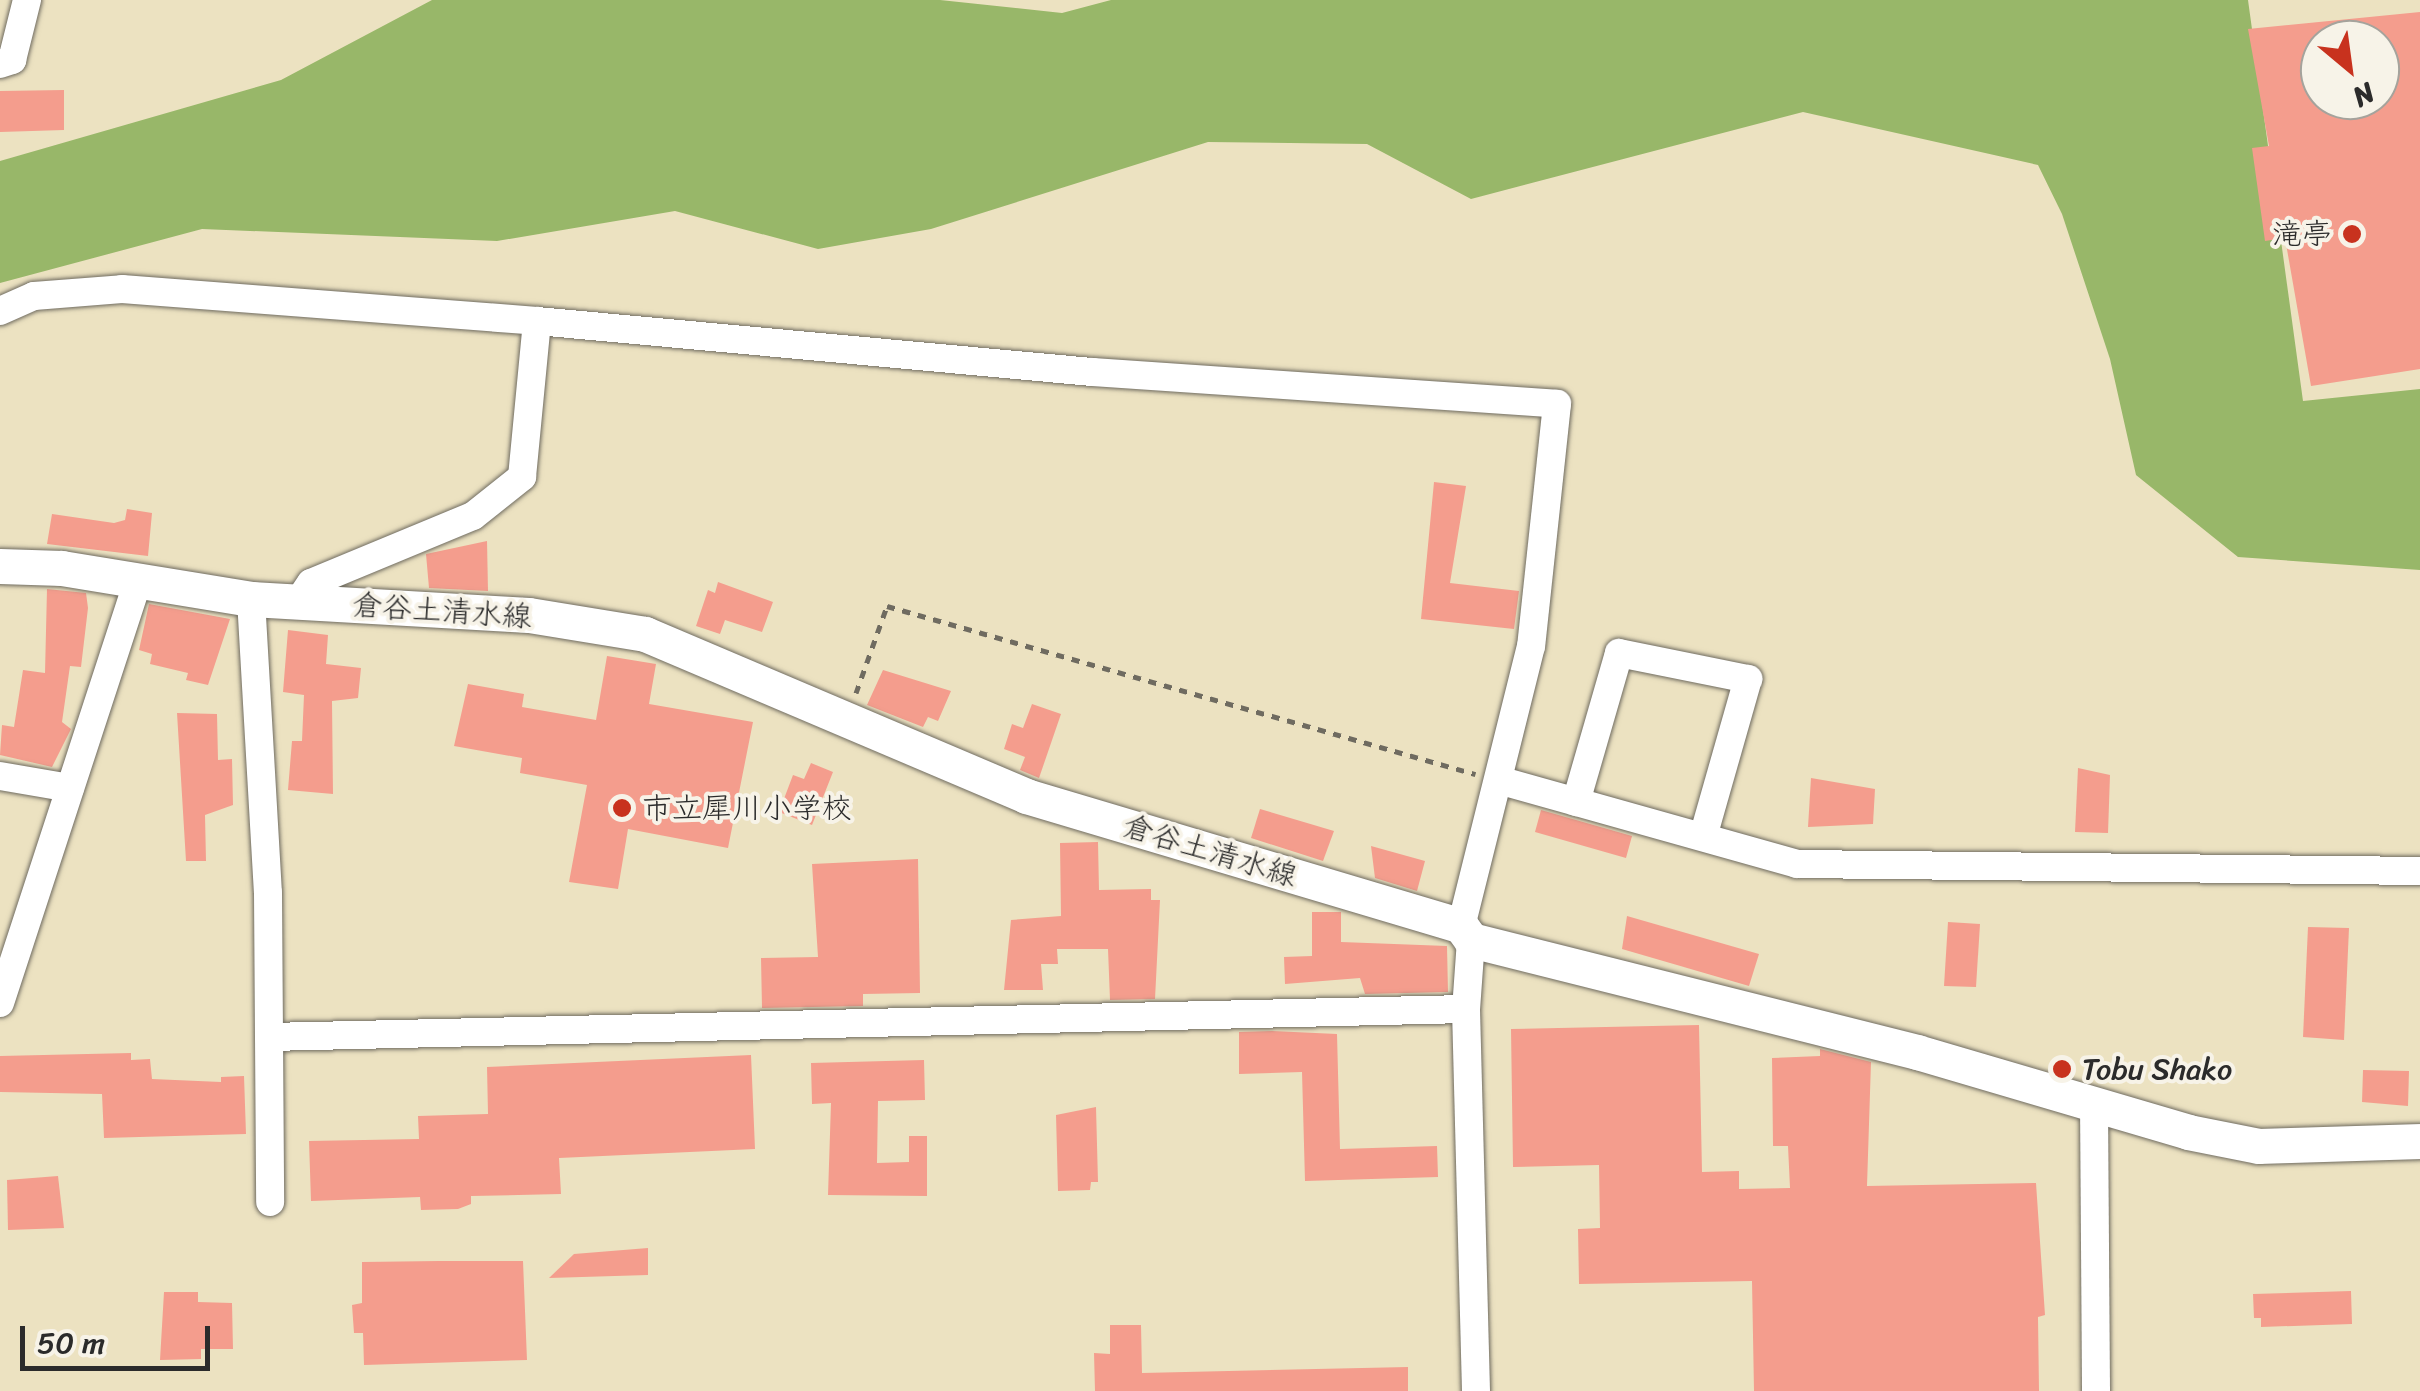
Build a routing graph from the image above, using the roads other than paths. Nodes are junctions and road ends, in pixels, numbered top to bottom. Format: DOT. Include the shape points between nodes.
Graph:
graph roads {
  1 [pos="27,0"];
  2 [pos="0,64"];
  3 [pos="0,310"];
  4 [pos="537,321"];
  5 [pos="0,566"];
  6 [pos="140,578"];
  7 [pos="251,599"];
  8 [pos="298,602"];
  9 [pos="0,776"];
  10 [pos="1502,782"];
  11 [pos="70,788"];
  12 [pos="1576,802"];
  13 [pos="1704,837"];
  14 [pos="2420,870"];
  15 [pos="1466,933"];
  16 [pos="10,938"];
  17 [pos="0,1003"];
  18 [pos="1466,1009"];
  19 [pos="269,1037"];
  20 [pos="2094,1102"];
  21 [pos="2420,1141"];
  22 [pos="270,1202"];
  23 [pos="1476,1391"];
  24 [pos="2096,1391"];
  1 -- 2 [label="street" via="12,60"];
  3 -- 4 [label="street" via="34,296 122,289"];
  4 -- 8 [label="street" via="522,477 474,516 311,584"];
  4 -- 10 [label="street" via="1092,372 1558,404 1532,646"];
  5 -- 6 [label="main road, 倉谷土清水線"];
  6 -- 7 [label="main road, 倉谷土清水線"];
  6 -- 11 [label="street"];
  7 -- 8 [label="main road, 倉谷土清水線"];
  7 -- 19 [label="street"];
  8 -- 15 [label="main road, 倉谷土清水線" via="528,616 645,634 1026,796"];
  9 -- 11 [label="street"];
  10 -- 12 [label="street"];
  10 -- 15 [label="street"];
  11 -- 16 [label="street"];
  12 -- 13 [label="street"];
  12 -- 13 [label="street" via="1619,653 1748,679"];
  13 -- 14 [label="street" via="1797,864"];
  15 -- 18 [label="street"];
  15 -- 20 [label="main road, 倉谷土清水線"];
  16 -- 17 [label="street"];
  18 -- 19 [label="street"];
  18 -- 23 [label="street"];
  19 -- 22 [label="street"];
  20 -- 21 [label="main road, 倉谷土清水線" via="2259,1146"];
  20 -- 24 [label="street"];
}
